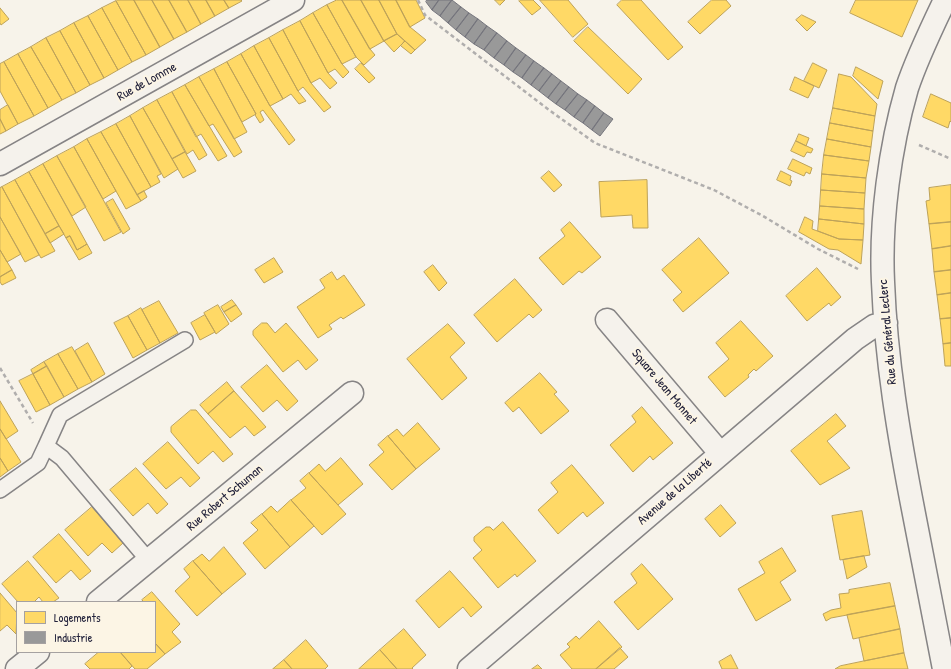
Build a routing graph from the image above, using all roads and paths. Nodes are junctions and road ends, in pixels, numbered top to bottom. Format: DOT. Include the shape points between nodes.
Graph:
graph roads {
  1 [pos="293,0"];
  2 [pos="418,0"];
  3 [pos="945,0"];
  4 [pos="896,135"];
  5 [pos="951,159"];
  6 [pos="0,164"];
  7 [pos="883,281"];
  8 [pos="607,320"];
  9 [pos="886,323"];
  10 [pos="185,340"];
  11 [pos="0,368"];
  12 [pos="352,393"];
  13 [pos="46,446"];
  14 [pos="720,453"];
  15 [pos="0,490"];
  16 [pos="149,560"];
  17 [pos="99,601"];
  18 [pos="37,653"];
  19 [pos="17,669"];
  20 [pos="469,669"];
  21 [pos="944,669"];
  1 -- 6 [label="street, Rue de Lomme"];
  2 -- 7 [label="path" via="425,15 595,143 714,190 818,250"];
  3 -- 4 [label="street, Rue du Général Leclerc" via="913,71"];
  4 -- 5 [label="path"];
  4 -- 7 [label="street, Rue du Général Leclerc" via="886,201"];
  7 -- 9 [label="street, Rue du Général Leclerc"];
  8 -- 14 [label="street, Square Jean Monnet"];
  9 -- 14 [label="street, Avenue de la Liberté" via="874,326 854,339"];
  9 -- 21 [label="street, Rue du Général Leclerc" via="896,417"];
  10 -- 13 [label="lane" via="60,415"];
  11 -- 13 [label="path"];
  12 -- 16 [label="street, Rue Robert Schuman"];
  13 -- 15 [label="lane" via="38,464"];
  13 -- 16 [label="lane" via="62,458"];
  14 -- 20 [label="street, Avenue de la Liberté"];
  16 -- 17 [label="street, Rue Robert Schuman"];
  18 -- 19 [label="street"];
}
